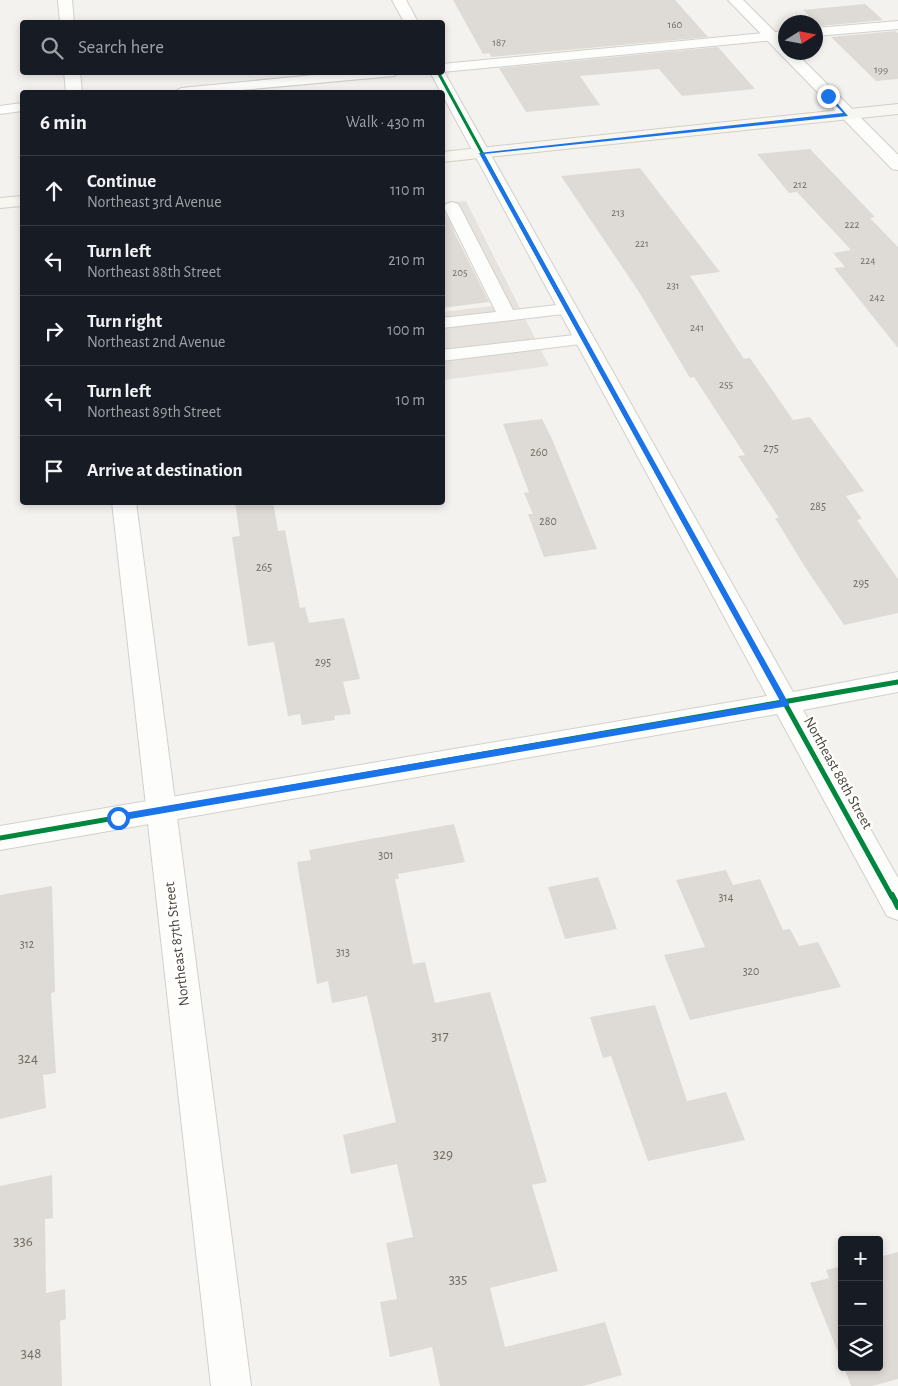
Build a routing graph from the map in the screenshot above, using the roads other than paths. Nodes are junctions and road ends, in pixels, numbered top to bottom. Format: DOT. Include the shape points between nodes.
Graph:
graph roads {
  1 [pos="65,0"];
  2 [pos="399,0"];
  3 [pos="735,0"];
  4 [pos="68,20"];
  5 [pos="410,20"];
  6 [pos="898,24"];
  7 [pos="823,31"];
  8 [pos="778,36"];
  9 [pos="794,60"];
  10 [pos="445,68"];
  11 [pos="72,75"];
  12 [pos="362,75"];
  13 [pos="440,75"];
  14 [pos="74,90"];
  15 [pos="202,90"];
  16 [pos="20,108"];
  17 [pos="898,109"];
  18 [pos="0,110"];
  19 [pos="847,114"];
  20 [pos="481,153"];
  21 [pos="445,157"];
  22 [pos="898,165"];
  23 [pos="20,201"];
  24 [pos="0,203"];
  25 [pos="452,207"];
  26 [pos="566,309"];
  27 [pos="507,315"];
  28 [pos="445,323"];
  29 [pos="582,339"];
  30 [pos="445,356"];
  31 [pos="124,505"];
  32 [pos="898,682"];
  33 [pos="785,704"];
  34 [pos="161,810"];
  35 [pos="0,838"];
  36 [pos="898,907"];
  37 [pos="231,1386"];
  1 -- 4 [label="street"];
  2 -- 5 [label="street"];
  3 -- 8 [label="street"];
  6 -- 7 [label="lane"];
  8 -- 10 [label="lane"];
  9 -- 19 [label="street"];
  11 -- 14 [label="street"];
  12 -- 15 [label="lane"];
  13 -- 20 [label="street, Northeast 88th Street"];
  16 -- 18 [label="lane"];
  17 -- 19 [label="main road"];
  19 -- 20 [label="main road"];
  19 -- 22 [label="street"];
  20 -- 21 [label="main road"];
  20 -- 26 [label="street, Northeast 88th Street"];
  23 -- 24 [label="main road"];
  25 -- 27 [label="lane"];
  26 -- 27 [label="lane"];
  26 -- 29 [label="street, Northeast 88th Street"];
  27 -- 28 [label="lane"];
  29 -- 30 [label="lane"];
  29 -- 33 [label="street, Northeast 88th Street"];
  31 -- 34 [label="street, Northeast 87th Street"];
  32 -- 33 [label="street"];
  33 -- 34 [label="street"];
  33 -- 36 [label="street, Northeast 88th Street"];
  34 -- 35 [label="street"];
  34 -- 37 [label="street, Northeast 87th Street"];
}
